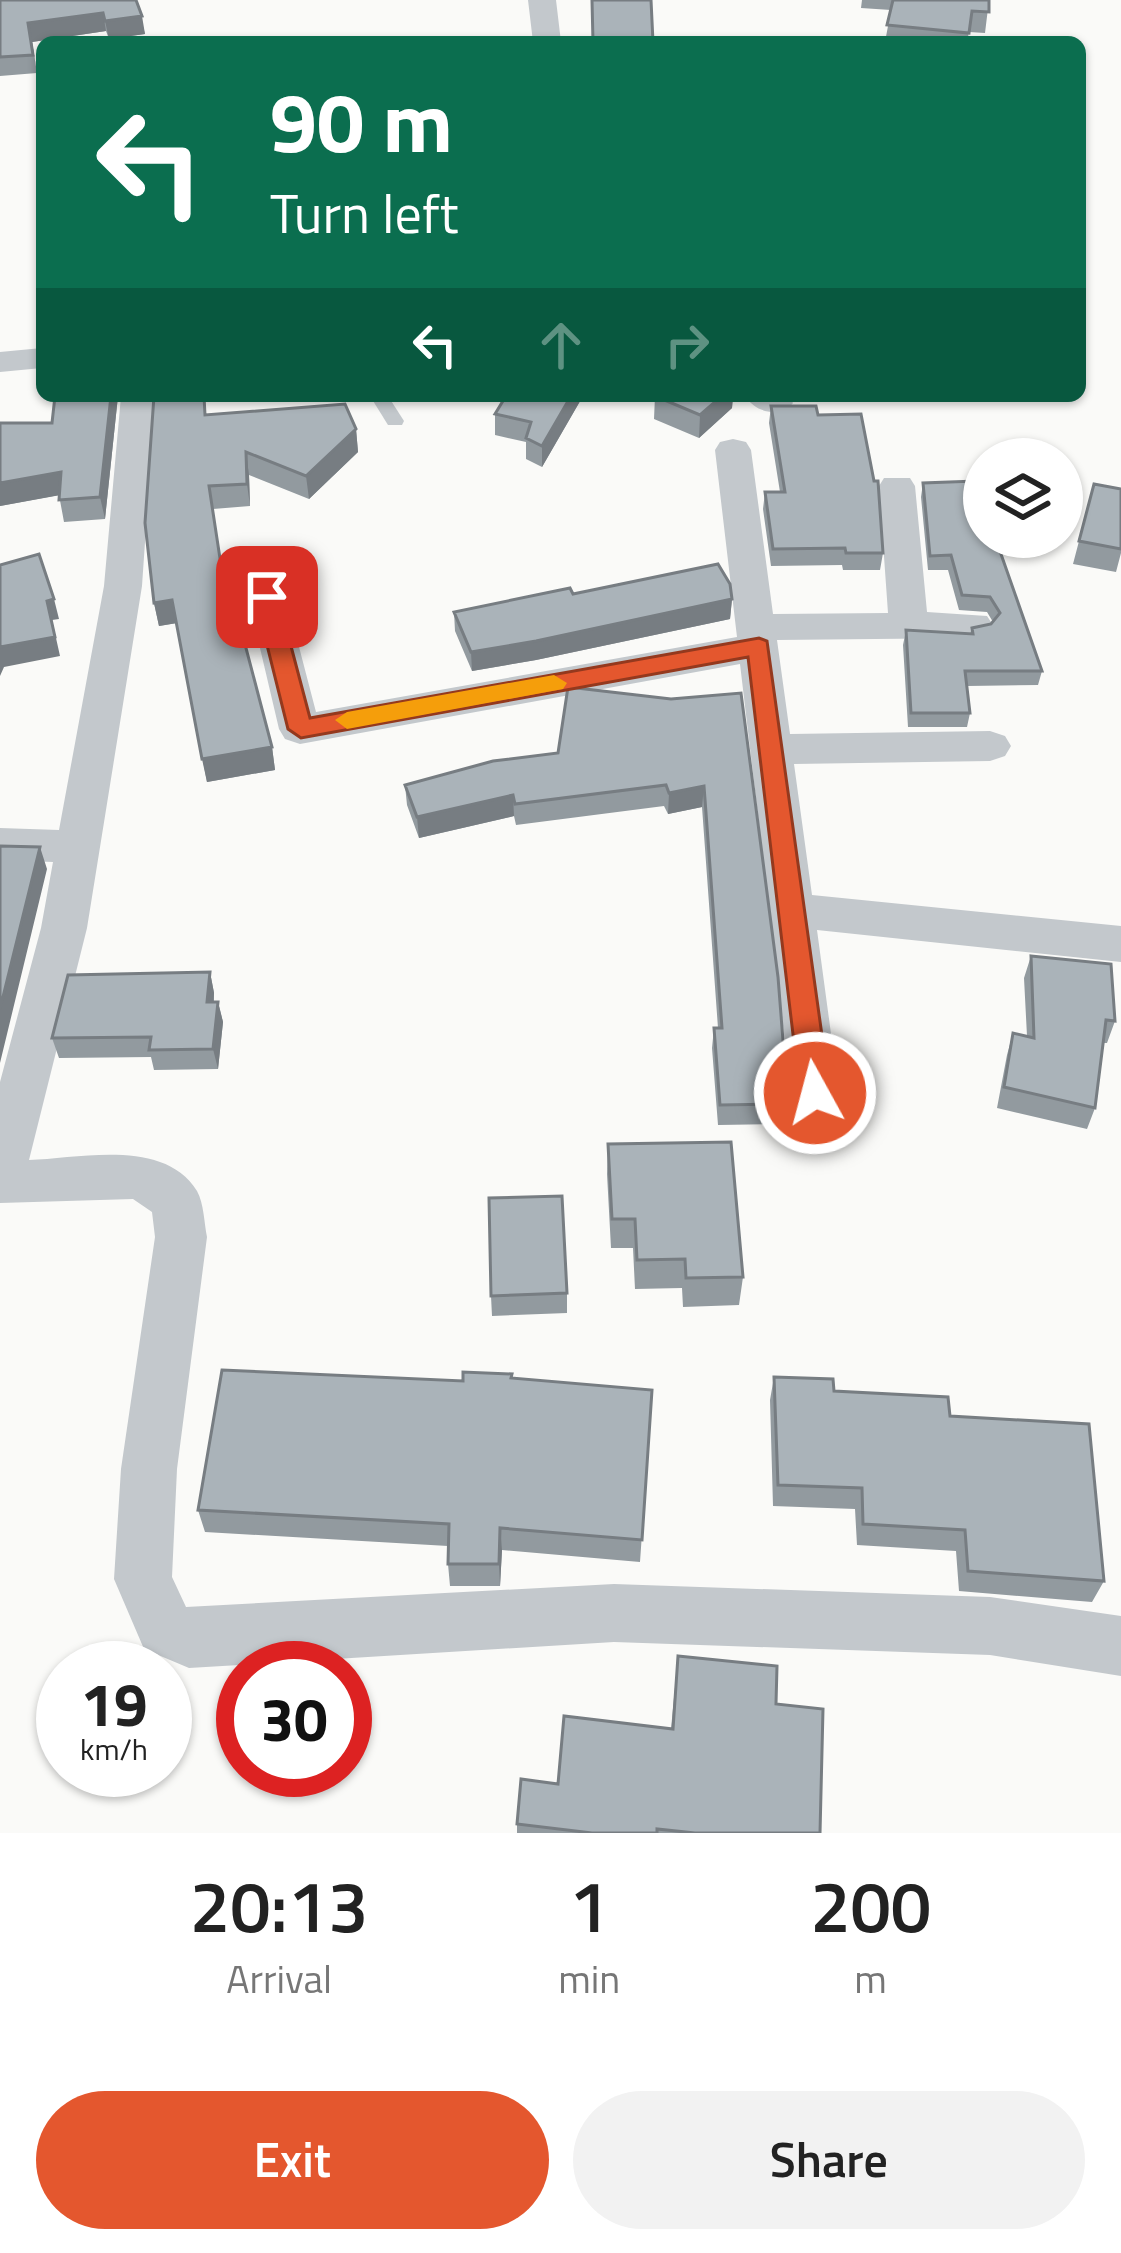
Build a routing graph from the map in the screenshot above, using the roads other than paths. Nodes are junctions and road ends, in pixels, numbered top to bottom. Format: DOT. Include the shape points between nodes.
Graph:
graph roads {
  1 [pos="542,0"];
  2 [pos="546,36"];
  3 [pos="36,359"];
  4 [pos="0,362"];
  5 [pos="138,402"];
  6 [pos="383,402"];
  7 [pos="395,421"];
  8 [pos="733,450"];
  9 [pos="897,487"];
  10 [pos="267,597"];
  11 [pos="909,625"];
  12 [pos="973,625"];
  13 [pos="757,637"];
  14 [pos="990,746"];
  15 [pos="771,749"];
  16 [pos="0,844"];
  17 [pos="78,847"];
  18 [pos="792,910"];
  19 [pos="1121,944"];
  20 [pos="815,1093"];
  21 [pos="0,1179"];
  22 [pos="1121,1646"];
  1 -- 2 [label="street"];
  3 -- 4 [label="street"];
  5 -- 17 [label="street" via="129,546"];
  6 -- 7 [label="lane"];
  8 -- 13 [label="street"];
  9 -- 11 [label="street"];
  10 -- 13 [label="street" via="301,729"];
  11 -- 12 [label="street"];
  11 -- 13 [label="street"];
  13 -- 15 [label="street"];
  14 -- 15 [label="street"];
  15 -- 18 [label="street"];
  16 -- 17 [label="street"];
  17 -- 21 [label="street"];
  18 -- 19 [label="street"];
  18 -- 20 [label="street"];
  21 -- 22 [label="street" via="142,1177 176,1202 181,1237 148,1469 142,1580 164,1628 189,1638 614,1613 990,1626"];
}
